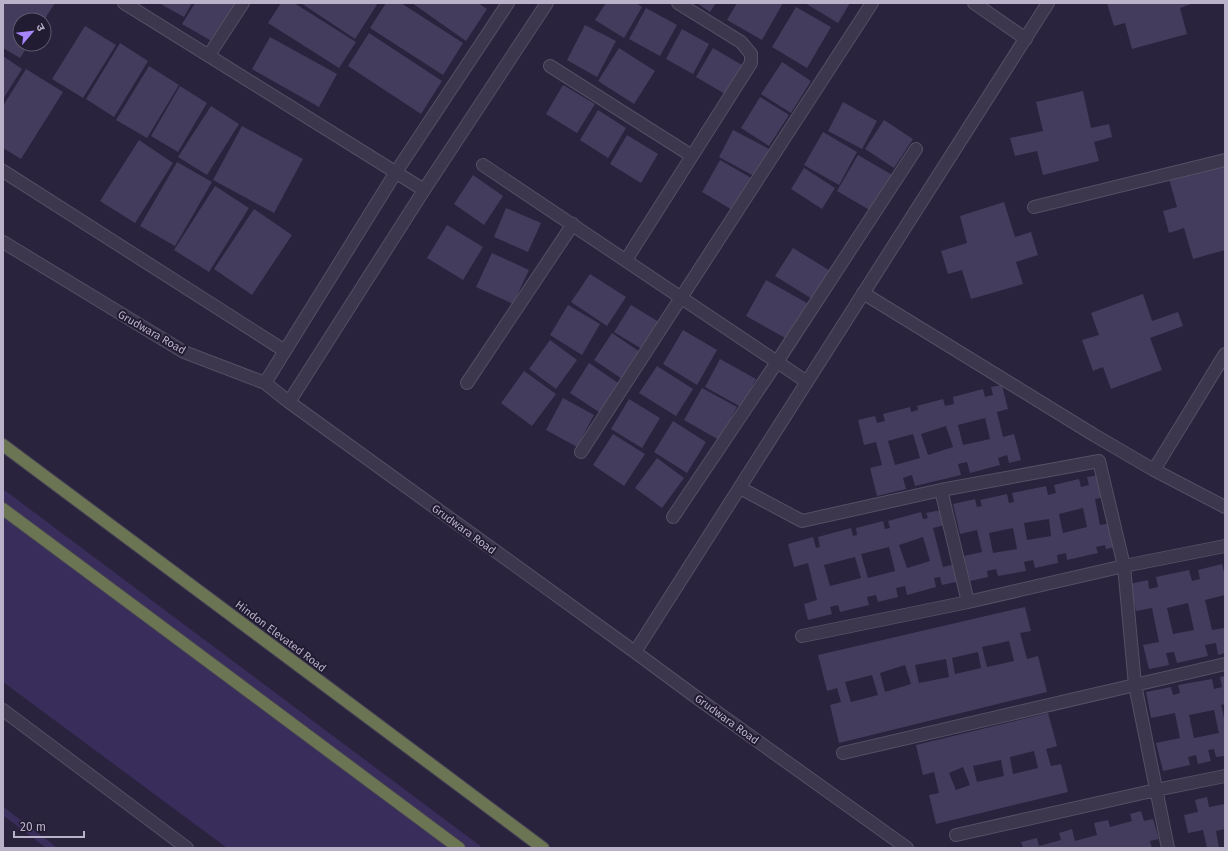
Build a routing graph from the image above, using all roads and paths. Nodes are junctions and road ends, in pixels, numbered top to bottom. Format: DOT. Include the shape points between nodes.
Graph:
graph roads {
  1 [pos="124,3"];
  2 [pos="243,3"];
  3 [pos="508,3"];
  4 [pos="547,3"];
  5 [pos="678,3"];
  6 [pos="872,3"];
  7 [pos="974,3"];
  8 [pos="1048,3"];
  9 [pos="1026,39"];
  10 [pos="208,56"];
  11 [pos="550,66"];
  12 [pos="916,149"];
  13 [pos="692,156"];
  14 [pos="1225,160"];
  15 [pos="483,165"];
  16 [pos="3,171"];
  17 [pos="396,172"];
  18 [pos="424,190"];
  19 [pos="1034,207"];
  20 [pos="572,224"];
  21 [pos="3,242"];
  22 [pos="626,260"];
  23 [pos="864,293"];
  24 [pos="682,298"];
  25 [pos="285,350"];
  26 [pos="1225,354"];
  27 [pos="777,362"];
  28 [pos="265,382"];
  29 [pos="807,382"];
  30 [pos="468,383"];
  31 [pos="289,402"];
  32 [pos="3,445"];
  33 [pos="581,452"];
  34 [pos="1154,470"];
  35 [pos="740,488"];
  36 [pos="941,490"];
  37 [pos="1225,507"];
  38 [pos="3,509"];
  39 [pos="672,517"];
  40 [pos="1225,546"];
  41 [pos="1124,566"];
  42 [pos="968,602"];
  43 [pos="802,636"];
  44 [pos="635,652"];
  45 [pos="1225,664"];
  46 [pos="1135,685"];
  47 [pos="3,710"];
  48 [pos="843,753"];
  49 [pos="1225,776"];
  50 [pos="1156,790"];
  51 [pos="956,835"];
  52 [pos="187,848"];
  53 [pos="459,848"];
  54 [pos="543,848"];
  55 [pos="907,848"];
  56 [pos="1168,848"];
  1 -- 10 [label="street"];
  2 -- 10 [label="street"];
  3 -- 17 [label="street"];
  4 -- 18 [label="street"];
  5 -- 13 [label="street" via="741,42 751,54 751,63"];
  6 -- 24 [label="street"];
  7 -- 9 [label="street"];
  8 -- 9 [label="street"];
  9 -- 23 [label="street"];
  10 -- 17 [label="street"];
  11 -- 13 [label="street"];
  12 -- 27 [label="street"];
  13 -- 22 [label="street"];
  14 -- 19 [label="street"];
  15 -- 20 [label="street"];
  16 -- 25 [label="street"];
  17 -- 18 [label="street"];
  17 -- 25 [label="street"];
  18 -- 31 [label="street"];
  20 -- 22 [label="street"];
  20 -- 30 [label="street"];
  21 -- 28 [label="street, Grudwara Road" via="184,352"];
  22 -- 24 [label="street"];
  23 -- 29 [label="street"];
  23 -- 34 [label="street"];
  24 -- 27 [label="street"];
  24 -- 33 [label="street"];
  25 -- 28 [label="street"];
  26 -- 34 [label="street"];
  27 -- 29 [label="street"];
  27 -- 39 [label="street"];
  28 -- 31 [label="street, Grudwara Road"];
  29 -- 35 [label="street"];
  31 -- 44 [label="street, Grudwara Road"];
  32 -- 54 [label="highway, Hindon Elevated Road"];
  34 -- 37 [label="street"];
  35 -- 36 [label="street" via="802,521"];
  35 -- 44 [label="street"];
  36 -- 41 [label="street" via="1099,461"];
  36 -- 42 [label="street"];
  38 -- 53 [label="highway"];
  40 -- 41 [label="street"];
  41 -- 42 [label="street"];
  41 -- 46 [label="street"];
  42 -- 43 [label="street"];
  44 -- 55 [label="street, Grudwara Road"];
  45 -- 46 [label="street"];
  46 -- 48 [label="street"];
  46 -- 50 [label="street"];
  47 -- 52 [label="street"];
  49 -- 50 [label="street"];
  50 -- 51 [label="street"];
  50 -- 56 [label="street"];
}
